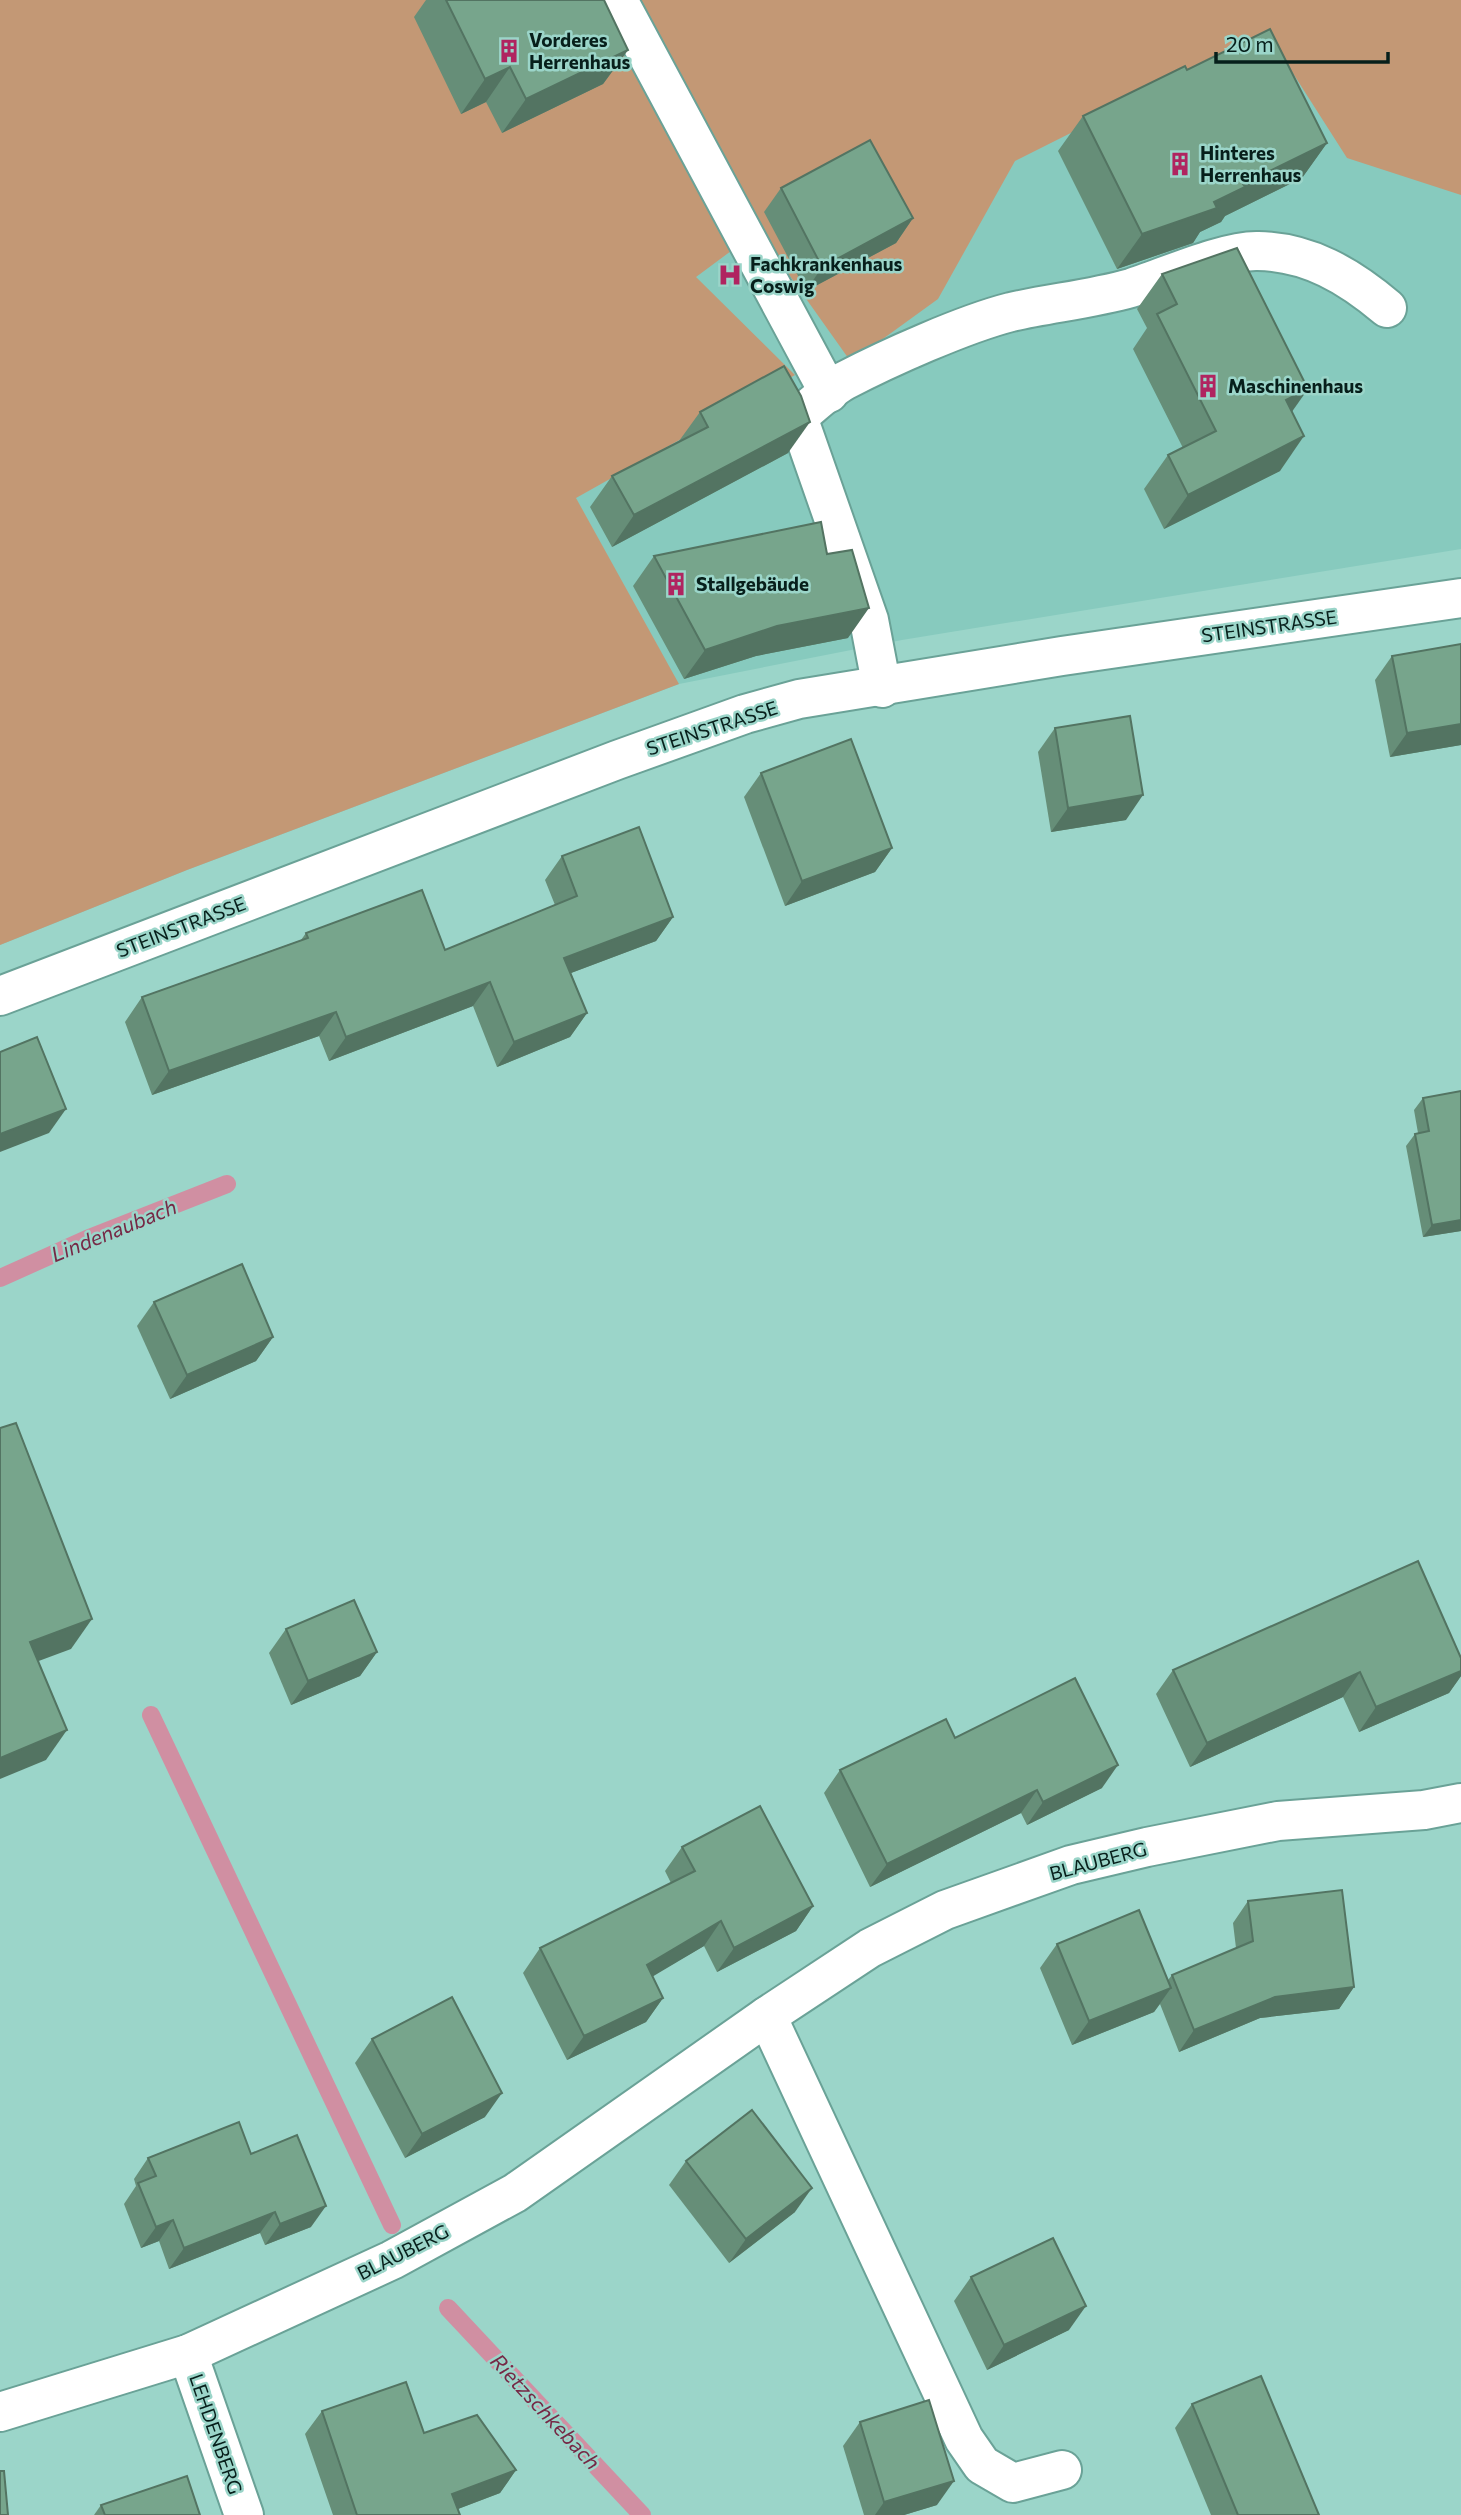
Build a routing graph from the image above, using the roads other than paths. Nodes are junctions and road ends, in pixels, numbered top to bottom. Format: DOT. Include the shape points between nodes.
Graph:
graph roads {
  1 [pos="618,0"];
  2 [pos="1387,307"];
  3 [pos="828,393"];
  4 [pos="1461,598"];
  5 [pos="882,688"];
  6 [pos="0,996"];
  7 [pos="1461,1803"];
  8 [pos="767,2016"];
  9 [pos="188,2354"];
  10 [pos="0,2412"];
  11 [pos="1062,2470"];
  12 [pos="244,2515"];
  1 -- 3 [label="street"];
  2 -- 3 [label="street" via="1354,280 1326,267 1290,254 1256,250 1104,295 1010,313 948,335"];
  3 -- 5 [label="street" via="798,417 869,620"];
  4 -- 5 [label="street, STEINSTRASSE" via="1062,656"];
  5 -- 6 [label="street, STEINSTRASSE" via="799,699 745,714"];
  7 -- 8 [label="street, BLAUBERG" via="1278,1821 1071,1865 945,1910 870,1948"];
  8 -- 9 [label="street, BLAUBERG" via="515,2193 392,2260"];
  8 -- 11 [label="street" via="964,2439 982,2465 1013,2483"];
  9 -- 10 [label="street, BLAUBERG"];
  9 -- 12 [label="street, LEHDENBERG"];
}
